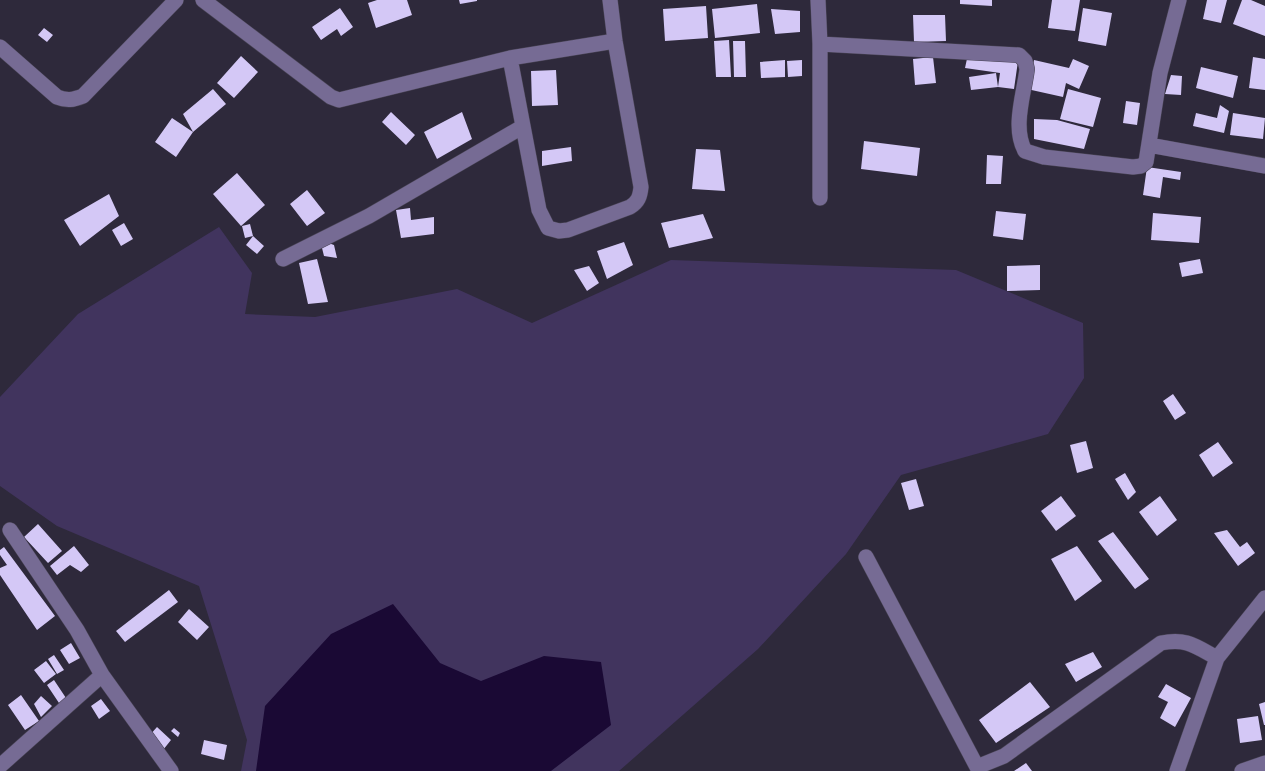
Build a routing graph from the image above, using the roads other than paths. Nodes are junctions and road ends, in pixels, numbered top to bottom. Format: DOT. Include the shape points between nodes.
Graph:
graph roads {
  1 [pos="176,0"];
  2 [pos="203,0"];
  3 [pos="610,0"];
  4 [pos="818,0"];
  5 [pos="1179,0"];
  6 [pos="615,41"];
  7 [pos="820,44"];
  8 [pos="0,47"];
  9 [pos="510,58"];
  10 [pos="522,127"];
  11 [pos="1149,145"];
  12 [pos="1265,166"];
  13 [pos="820,198"];
  14 [pos="283,259"];
  15 [pos="10,530"];
  16 [pos="866,557"];
  17 [pos="1265,598"];
  18 [pos="1217,657"];
  19 [pos="102,675"];
  20 [pos="1265,764"];
  21 [pos="0,766"];
  22 [pos="978,769"];
  23 [pos="171,771"];
  24 [pos="1177,771"];
  25 [pos="1242,771"];
  1 -- 8 [label="street" via="75,100 57,97"];
  2 -- 9 [label="street" via="339,100"];
  3 -- 6 [label="street"];
  4 -- 7 [label="street"];
  5 -- 11 [label="street"];
  6 -- 9 [label="street"];
  6 -- 10 [label="street" via="641,187 637,203 568,230 549,228 539,210"];
  7 -- 11 [label="street" via="1019,55 1027,69 1019,129 1025,151 1044,158 1133,167 1146,162"];
  7 -- 13 [label="street"];
  9 -- 10 [label="street"];
  10 -- 14 [label="street" via="369,216"];
  11 -- 12 [label="street"];
  15 -- 19 [label="street"];
  16 -- 22 [label="street"];
  17 -- 18 [label="street"];
  18 -- 22 [label="street" via="1187,642 1161,643 1004,756"];
  18 -- 24 [label="street"];
  19 -- 21 [label="street"];
  19 -- 23 [label="street"];
  20 -- 25 [label="street"];
}
